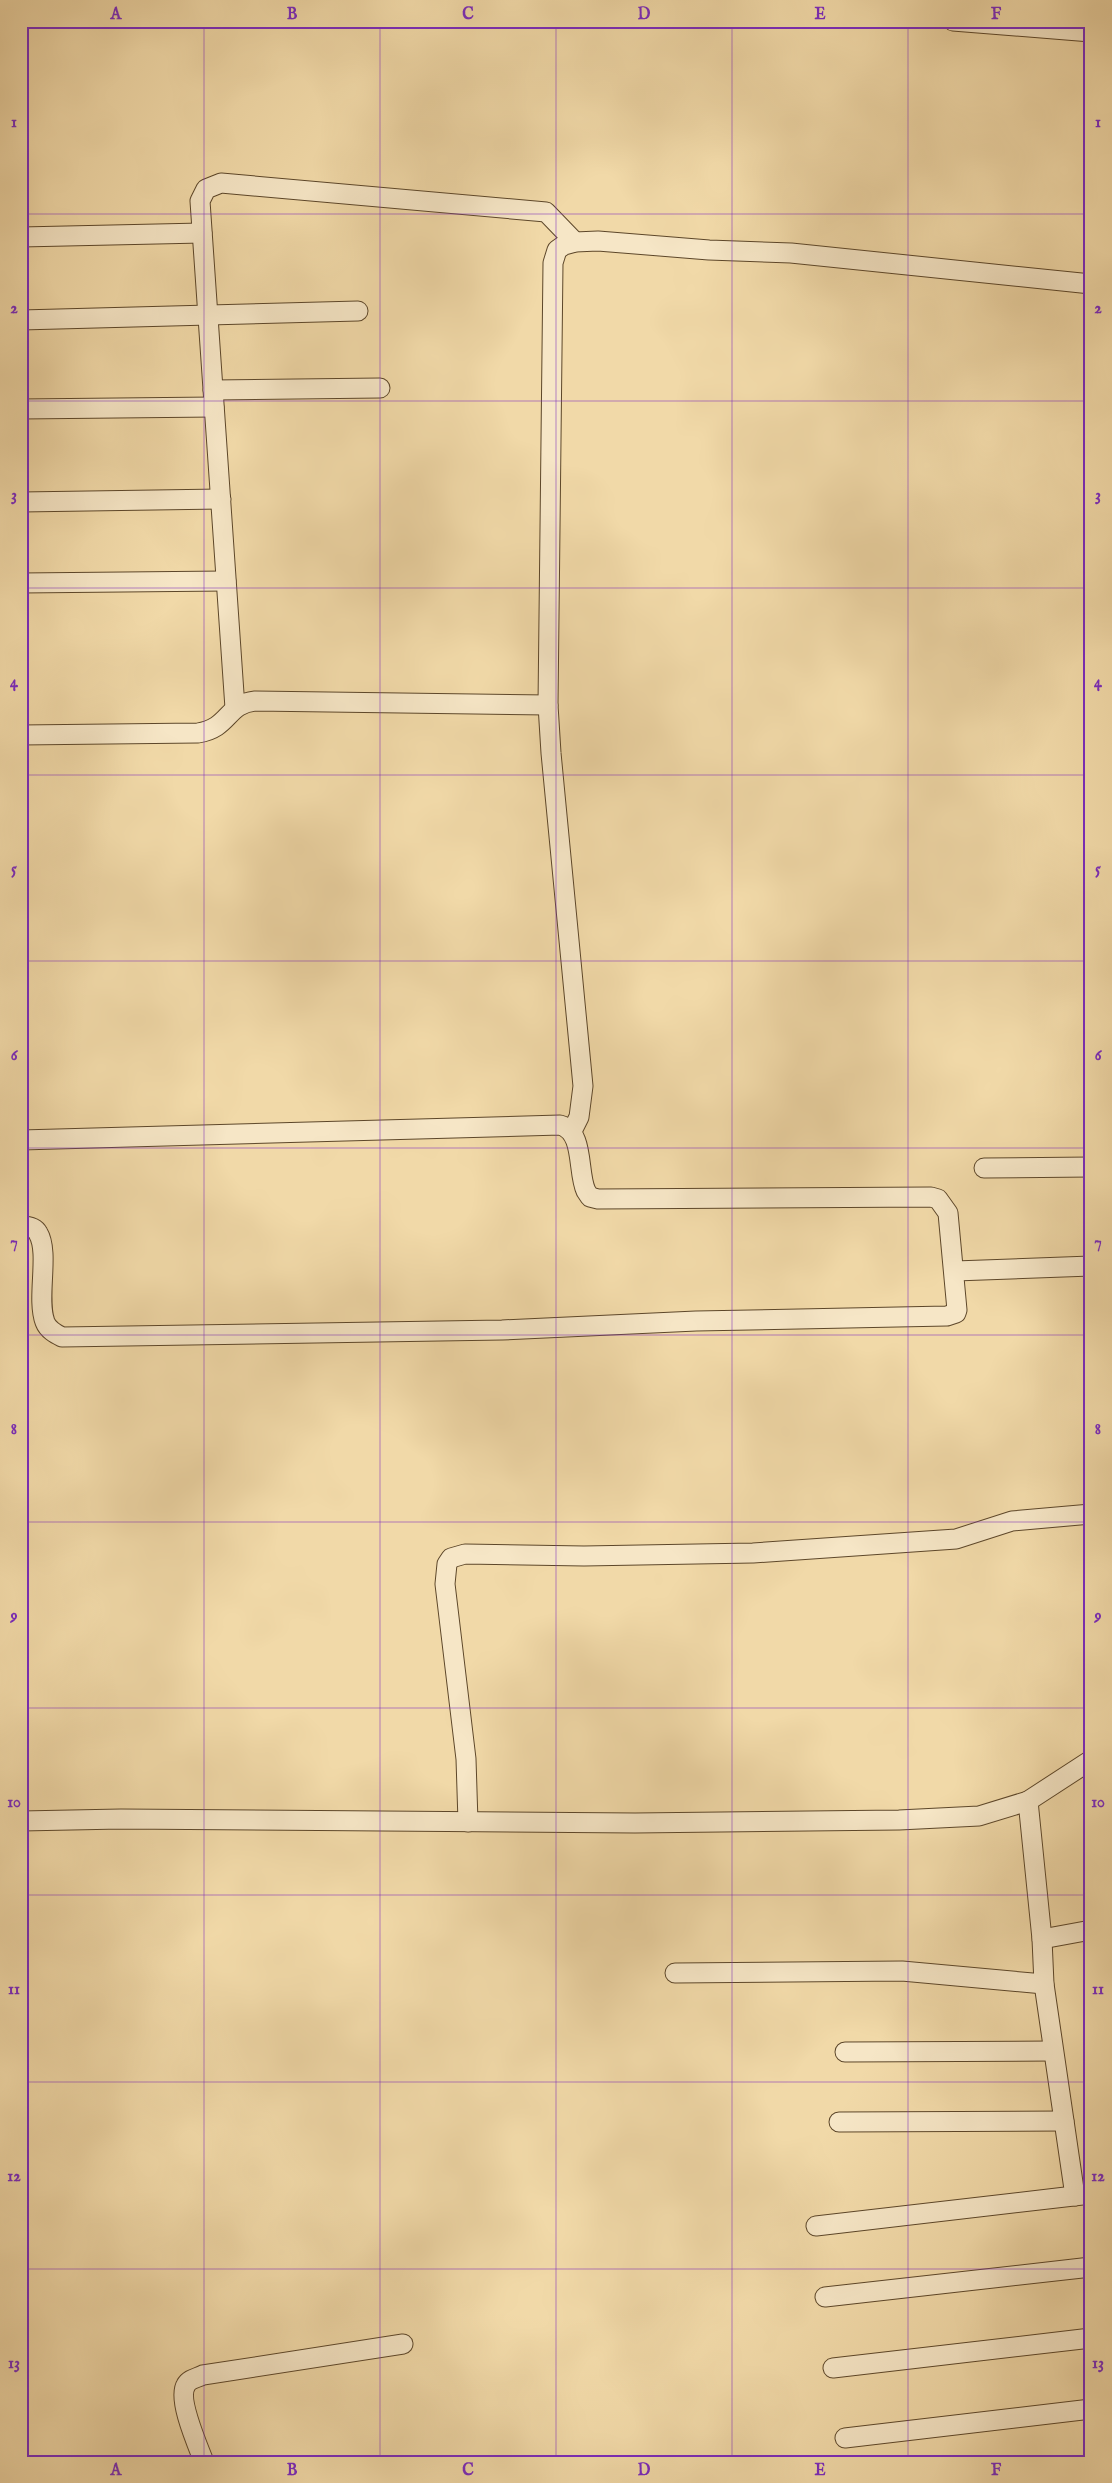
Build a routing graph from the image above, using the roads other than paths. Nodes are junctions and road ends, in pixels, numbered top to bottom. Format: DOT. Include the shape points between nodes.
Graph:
graph roads {
  1 [pos="952,21"];
  2 [pos="1091,32"];
  3 [pos="202,233"];
  4 [pos="21,237"];
  5 [pos="576,242"];
  6 [pos="1091,284"];
  7 [pos="358,311"];
  8 [pos="208,317"];
  9 [pos="21,320"];
  10 [pos="380,388"];
  11 [pos="214,399"];
  12 [pos="21,409"];
  13 [pos="221,499"];
  14 [pos="21,502"];
  15 [pos="226,581"];
  16 [pos="21,583"];
  17 [pos="548,705"];
  18 [pos="236,708"];
  19 [pos="21,735"];
  20 [pos="572,1131"];
  21 [pos="21,1140"];
  22 [pos="1091,1167"];
  23 [pos="984,1168"];
  24 [pos="21,1226"];
  25 [pos="1091,1266"];
  26 [pos="955,1271"];
  27 [pos="1091,1514"];
  28 [pos="1091,1760"];
  29 [pos="1028,1801"];
  30 [pos="21,1820"];
  31 [pos="468,1822"];
  32 [pos="1091,1930"];
  33 [pos="1042,1939"];
  34 [pos="675,1974"];
  35 [pos="1044,1984"];
  36 [pos="1053,2051"];
  37 [pos="845,2052"];
  38 [pos="1064,2121"];
  39 [pos="838,2122"];
  40 [pos="1083,2195"];
  41 [pos="816,2226"];
  42 [pos="1091,2267"];
  43 [pos="825,2297"];
  44 [pos="1091,2338"];
  45 [pos="403,2344"];
  46 [pos="833,2368"];
  47 [pos="1091,2409"];
  48 [pos="845,2438"];
  49 [pos="204,2462"];
  1 -- 2 [label="street"];
  3 -- 4 [label="street"];
  3 -- 5 [label="street" via="200,201 206,189 221,183 546,212"];
  3 -- 8 [label="street"];
  5 -- 6 [label="street" via="791,253"];
  5 -- 17 [label="street" via="557,250 553,264"];
  7 -- 8 [label="street"];
  8 -- 9 [label="street"];
  8 -- 11 [label="street"];
  10 -- 11 [label="street"];
  11 -- 12 [label="street"];
  11 -- 13 [label="street"];
  13 -- 14 [label="street"];
  13 -- 15 [label="street"];
  15 -- 16 [label="street"];
  15 -- 18 [label="street"];
  17 -- 18 [label="street" via="255,701 245,702"];
  17 -- 20 [label="street" via="583,1086 579,1117"];
  18 -- 19 [label="street" via="220,726 198,733"];
  20 -- 21 [label="street" via="560,1125"];
  20 -- 26 [label="street" via="583,1185 590,1197 598,1199 931,1197 938,1200 948,1213"];
  22 -- 23 [label="street"];
  24 -- 26 [label="street" via="33,1228 39,1234 45,1324 62,1337 79,1338 502,1330 696,1321 947,1316 957,1310"];
  25 -- 26 [label="street"];
  27 -- 31 [label="street" via="1012,1521 956,1539 753,1553 465,1554 450,1558 446,1564 445,1584 466,1759"];
  28 -- 29 [label="street"];
  29 -- 31 [label="street" via="979,1816 899,1820"];
  29 -- 33 [label="street"];
  30 -- 31 [label="street"];
  32 -- 33 [label="street"];
  33 -- 35 [label="street"];
  34 -- 35 [label="street" via="902,1971"];
  35 -- 36 [label="street"];
  36 -- 37 [label="street"];
  36 -- 38 [label="street"];
  38 -- 39 [label="street"];
  38 -- 40 [label="street"];
  40 -- 41 [label="street"];
  42 -- 43 [label="street"];
  44 -- 46 [label="street"];
  45 -- 49 [label="street" via="196,2378 183,2391"];
  47 -- 48 [label="street"];
}
